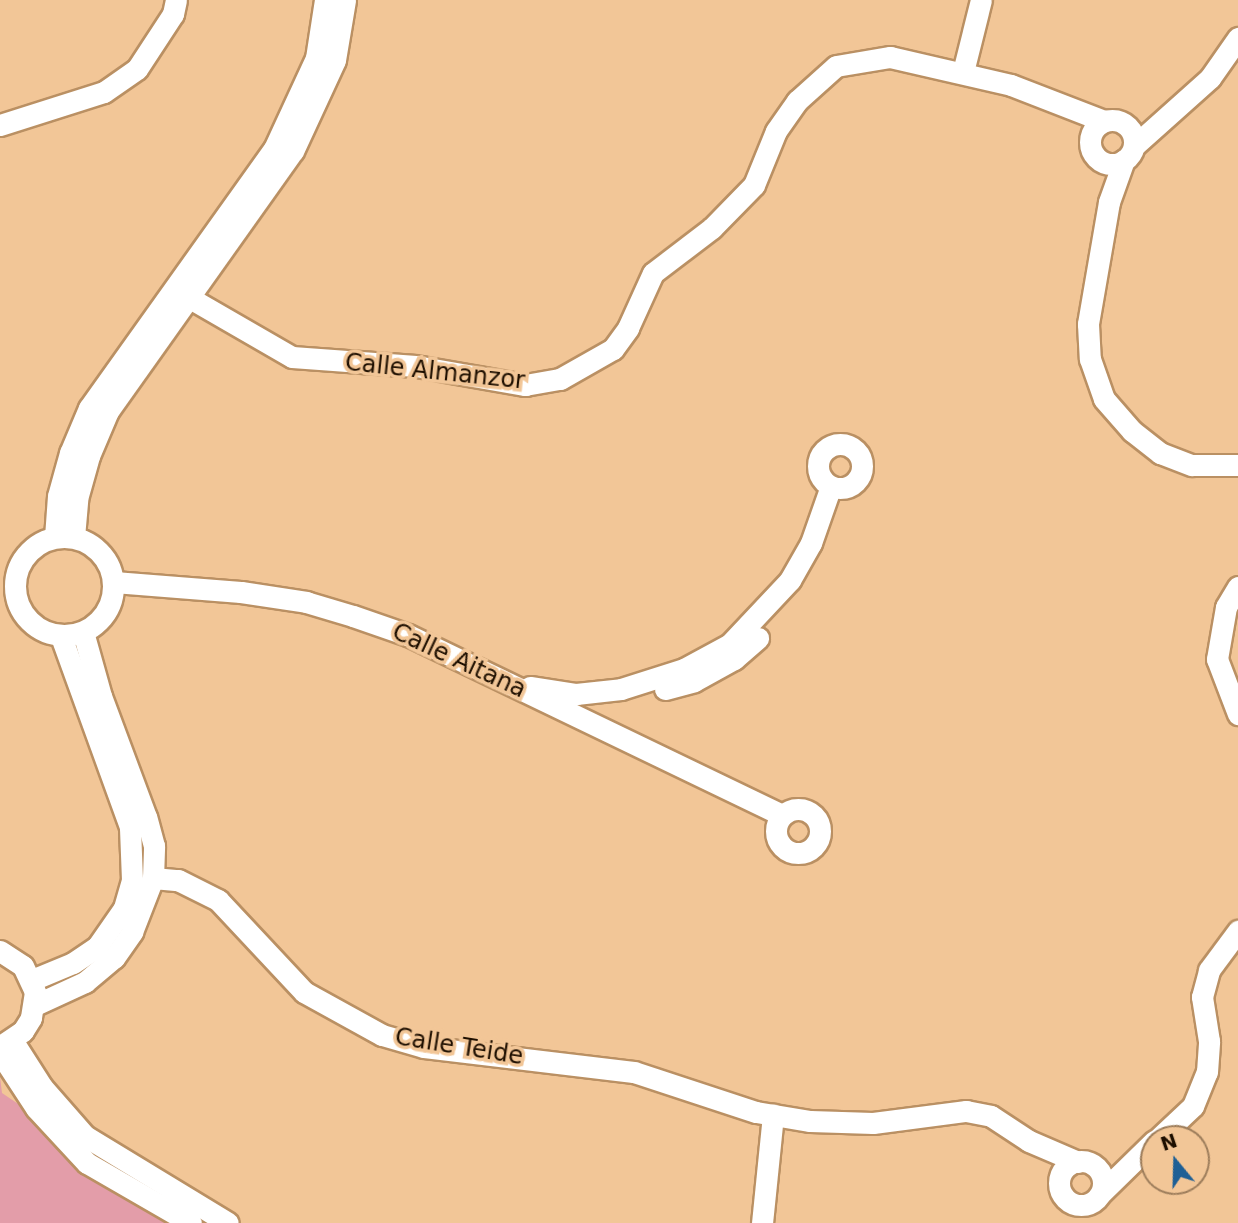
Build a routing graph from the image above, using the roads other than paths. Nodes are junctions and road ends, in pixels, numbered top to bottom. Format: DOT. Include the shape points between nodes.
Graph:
graph roads {
  1 [pos="176,0"];
  2 [pos="325,0"];
  3 [pos="345,0"];
  4 [pos="981,0"];
  5 [pos="1238,38"];
  6 [pos="963,72"];
  7 [pos="1184,104"];
  8 [pos="1060,106"];
  9 [pos="1112,121"];
  10 [pos="0,125"];
  11 [pos="1093,149"];
  12 [pos="1129,153"];
  13 [pos="1109,202"];
  14 [pos="188,297"];
  15 [pos="1238,465"];
  16 [pos="835,487"];
  17 [pos="65,537"];
  18 [pos="1238,587"];
  19 [pos="113,589"];
  20 [pos="83,632"];
  21 [pos="61,636"];
  22 [pos="510,684"];
  23 [pos="558,712"];
  24 [pos="596,714"];
  25 [pos="1238,714"];
  26 [pos="780,821"];
  27 [pos="153,878"];
  28 [pos="1238,931"];
  29 [pos="0,951"];
  30 [pos="32,980"];
  31 [pos="35,1005"];
  32 [pos="4,1046"];
  33 [pos="773,1115"];
  34 [pos="1172,1125"];
  35 [pos="1029,1141"];
  36 [pos="1140,1147"];
  37 [pos="1140,1155"];
  38 [pos="1080,1162"];
  39 [pos="1063,1191"];
  40 [pos="1097,1197"];
  41 [pos="191,1223"];
  42 [pos="228,1223"];
  43 [pos="762,1223"];
  44 [pos="1071,1223"];
  45 [pos="1086,1223"];
  1 -- 10 [label="street" via="137,69 104,92"];
  2 -- 17 [label="street" via="316,58 274,149 89,408 67,464"];
  3 -- 14 [label="street" via="335,60 312,117 293,151"];
  4 -- 6 [label="street"];
  5 -- 7 [label="street"];
  6 -- 8 [label="street, Calle Almanzor" via="1038,94"];
  6 -- 14 [label="street, Calle Almanzor" via="890,57 836,66 818,79 776,131 754,185 712,228 653,273 613,349 560,379 526,385 416,366 292,357"];
  7 -- 9 [label="street"];
  7 -- 12 [label="street"];
  8 -- 9 [label="street, Calle Almanzor"];
  8 -- 11 [label="street, Calle Almanzor"];
  9 -- 11 [label="street" via="1094,129"];
  9 -- 12 [label="street" via="1132,132"];
  11 -- 12 [label="street" via="1110,164"];
  11 -- 13 [label="street, Calle Almanzor"];
  12 -- 13 [label="street, Calle Almanzor"];
  13 -- 15 [label="street, Calle Almanzor" via="1088,324 1090,359 1104,399 1132,431 1160,453 1192,465"];
  14 -- 17 [label="street" via="108,411"];
  16 -- 24 [label="street" via="790,580 730,644 684,669 621,689"];
  17 -- 19 [label="street" via="101,553"];
  17 -- 21 [label="street" via="27,552 14,581 15,597 26,618"];
  18 -- 25 [label="street" via="1226,607 1217,659"];
  19 -- 20 [label="street" via="102,617"];
  19 -- 22 [label="street, Calle Aitana" via="176,584 306,602 408,635"];
  19 -- 23 [label="street, Calle Aitana" via="309,614 422,650"];
  20 -- 21 [label="street"];
  20 -- 27 [label="street" via="146,817 154,846"];
  21 -- 30 [label="street" via="130,827 132,880 124,908 97,947"];
  22 -- 23 [label="street, Calle Aitana"];
  22 -- 24 [label="street" via="576,694"];
  23 -- 24 [label="street, Calle Aitana"];
  24 -- 26 [label="street, Calle Aitana"];
  27 -- 31 [label="street" via="132,932 114,958 85,982"];
  27 -- 33 [label="street, Calle Teide" via="178,880 218,900 304,992 382,1035 424,1047 634,1072"];
  28 -- 34 [label="street" via="1209,970 1202,997 1209,1041 1207,1072 1193,1106"];
  29 -- 30 [label="street" via="23,966"];
  30 -- 31 [label="street"];
  31 -- 32 [label="street" via="23,1031"];
  32 -- 41 [label="street" via="36,1108 87,1163"];
  32 -- 42 [label="street" via="85,1136"];
  33 -- 35 [label="street, Calle Teide" via="873,1123 966,1111 991,1116"];
  33 -- 43 [label="street"];
  35 -- 38 [label="street, Calle Teide"];
  35 -- 39 [label="street, Calle Teide"];
  36 -- 38 [label="street"];
  37 -- 40 [label="street"];
  38 -- 39 [label="street" via="1065,1169"];
  38 -- 40 [label="street" via="1100,1171"];
  39 -- 40 [label="street" via="1079,1205"];
  39 -- 44 [label="street, Calle Teide"];
  40 -- 45 [label="street"];
}
